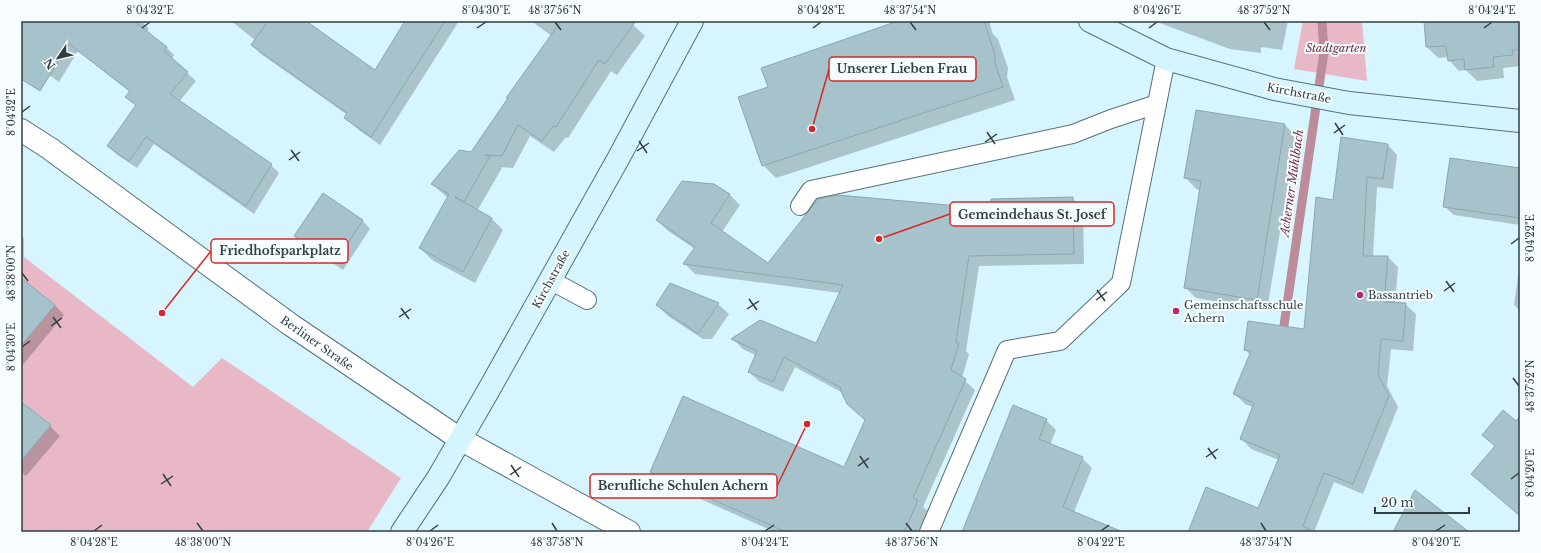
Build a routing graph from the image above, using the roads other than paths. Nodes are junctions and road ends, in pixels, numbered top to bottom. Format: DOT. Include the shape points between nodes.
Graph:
graph roads {
  1 [pos="692,21"];
  2 [pos="1090,21"];
  3 [pos="1166,59"];
  4 [pos="1157,104"];
  5 [pos="1520,121"];
  6 [pos="21,130"];
  7 [pos="800,206"];
  8 [pos="550,280"];
  9 [pos="587,300"];
  10 [pos="460,439"];
  11 [pos="402,532"];
  12 [pos="629,532"];
  13 [pos="929,532"];
  1 -- 8 [label="main road, Kirchstraße"];
  2 -- 3 [label="main road, Kirchstraße"];
  3 -- 4 [label="lane"];
  3 -- 5 [label="main road, Kirchstraße" via="1287,92 1349,103"];
  4 -- 7 [label="lane" via="1073,134 811,190"];
  4 -- 13 [label="lane" via="1121,283 1060,340 1007,350"];
  6 -- 10 [label="street, Berliner Straße" via="50,148 291,325"];
  8 -- 9 [label="lane"];
  8 -- 10 [label="main road, Kirchstraße"];
  10 -- 11 [label="main road, Kirchstraße"];
  10 -- 12 [label="street, Berliner Straße"];
}
